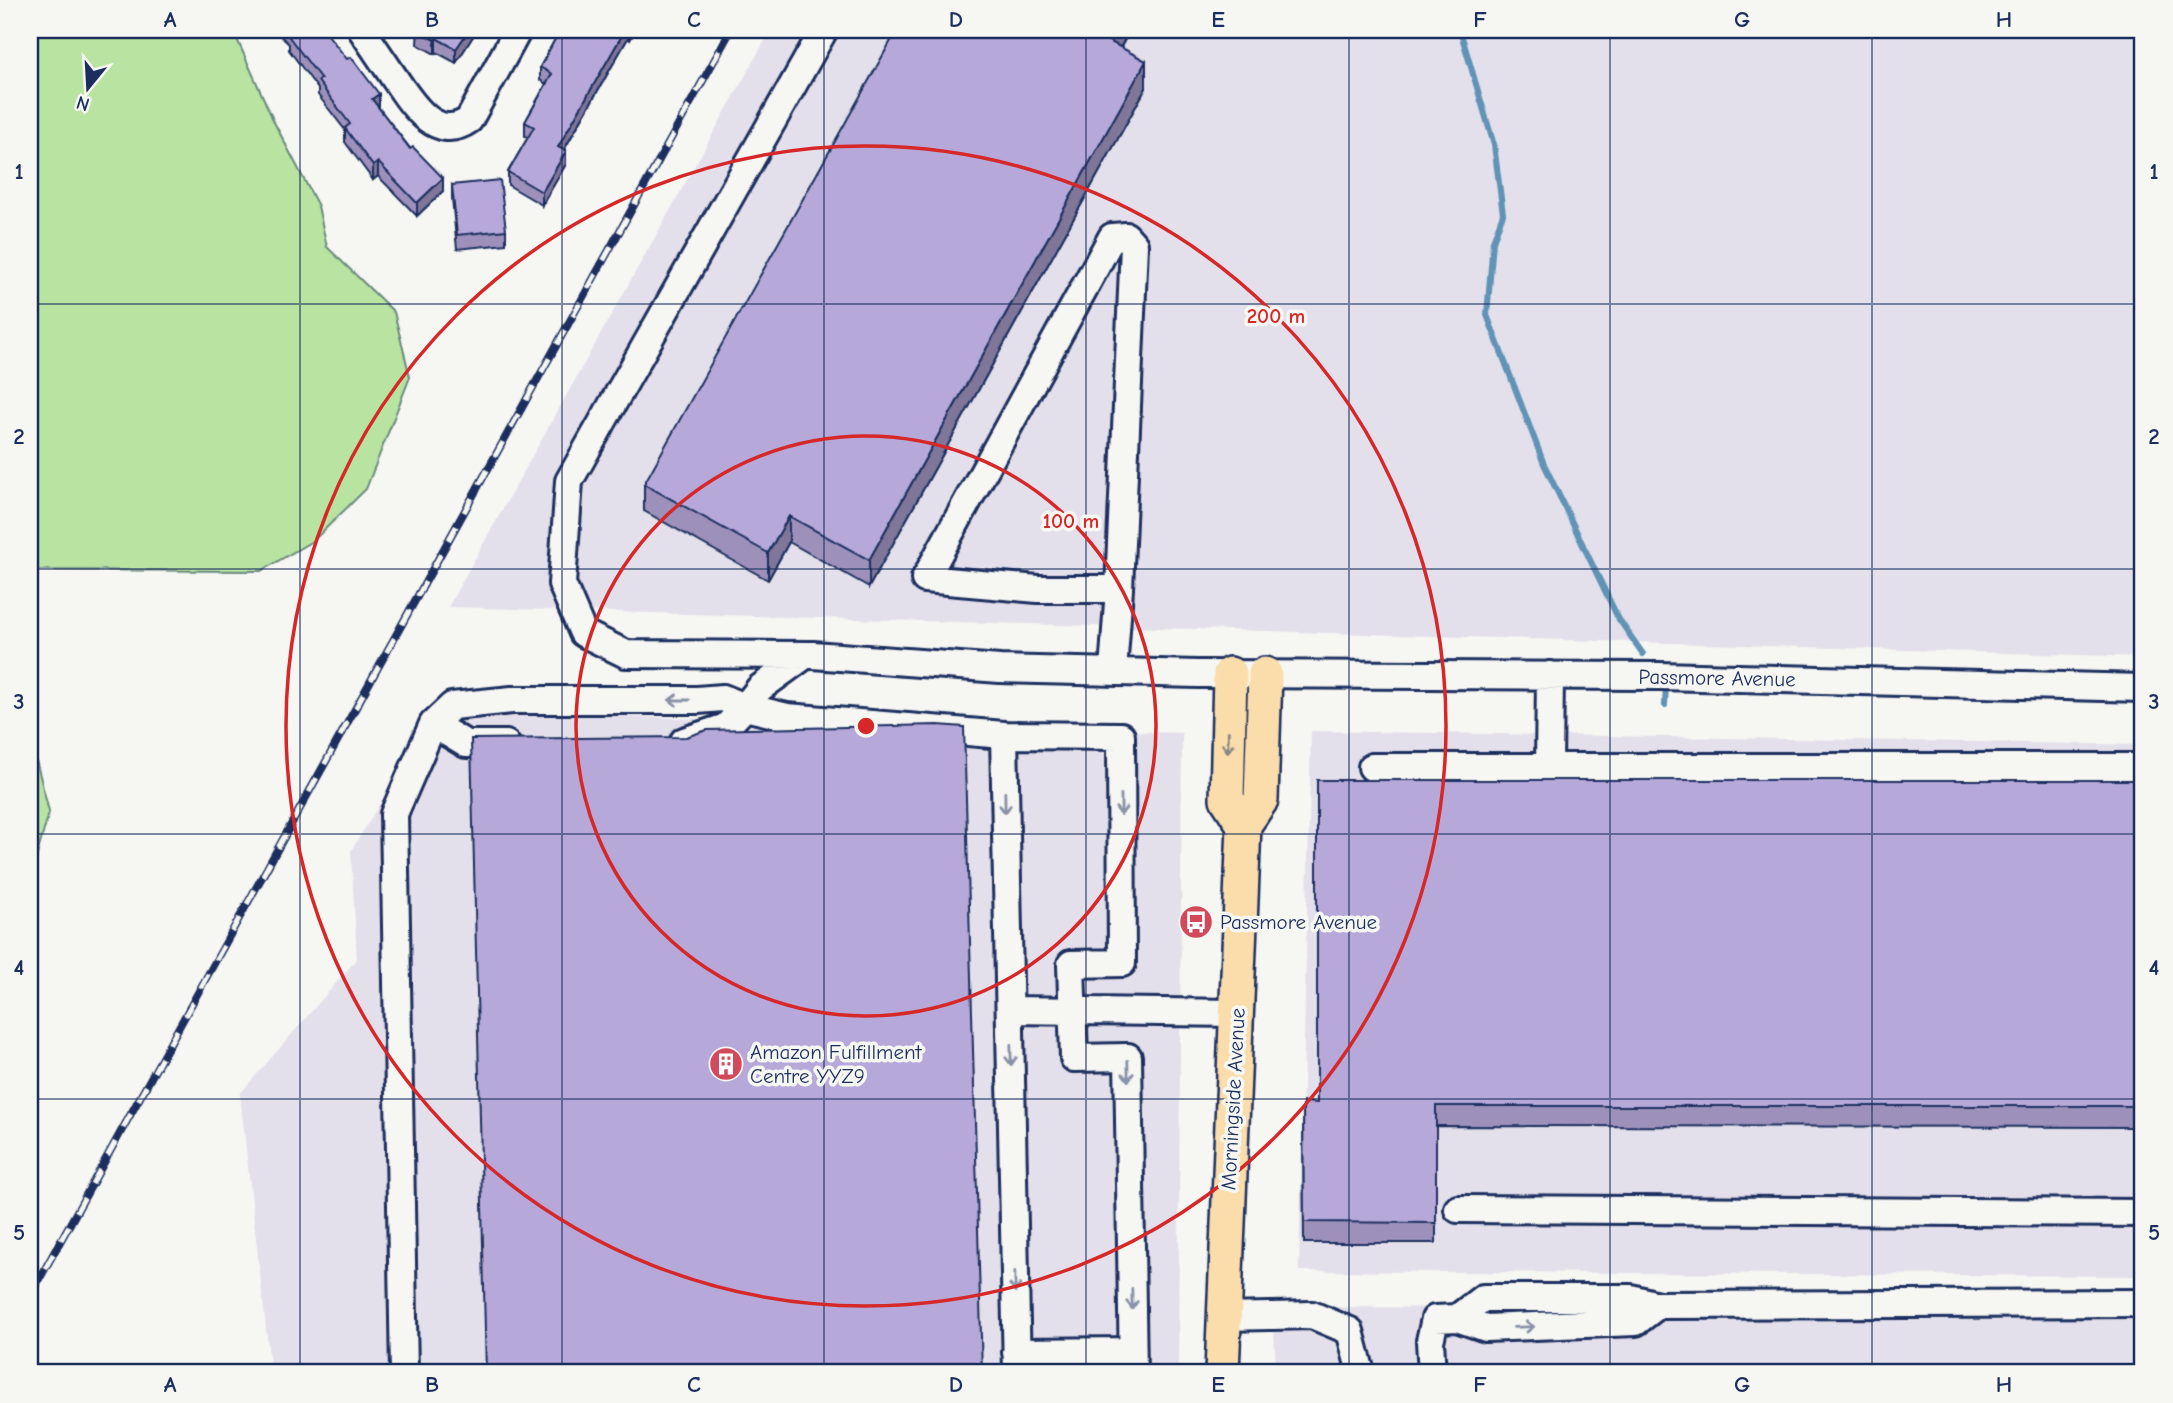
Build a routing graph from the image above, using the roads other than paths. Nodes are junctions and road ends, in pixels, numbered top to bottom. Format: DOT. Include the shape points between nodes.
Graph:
graph roads {
  1 [pos="362,30"];
  2 [pos="518,30"];
  3 [pos="824,30"];
  4 [pos="1119,589"];
  5 [pos="804,656"];
  6 [pos="1113,671"];
  7 [pos="1230,674"];
  8 [pos="1265,674"];
  9 [pos="1550,675"];
  10 [pos="2143,688"];
  11 [pos="745,707"];
  12 [pos="433,724"];
  13 [pos="1004,735"];
  14 [pos="659,742"];
  15 [pos="526,744"];
  16 [pos="1372,767"];
  17 [pos="1549,767"];
  18 [pos="2143,767"];
  19 [pos="1244,825"];
  20 [pos="1010,1010"];
  21 [pos="1073,1011"];
  22 [pos="1237,1013"];
  23 [pos="1458,1209"];
  24 [pos="2143,1213"];
  25 [pos="2143,1303"];
  26 [pos="1224,1317"];
  27 [pos="1079,1362"];
  28 [pos="1133,1362"];
  29 [pos="1017,1363"];
  30 [pos="404,1373"];
  31 [pos="1222,1373"];
  32 [pos="1361,1373"];
  33 [pos="1432,1373"];
  1 -- 2 [label="street" via="415,109 448,127 469,120"];
  3 -- 5 [label="street, Passmore Avenue" via="569,481 562,584 583,633 626,654"];
  4 -- 4 [label="street" via="1134,245 1126,236 1112,237 925,579 1038,589"];
  4 -- 6 [label="street"];
  5 -- 6 [label="street, Passmore Avenue"];
  5 -- 11 [label="street" via="760,688"];
  6 -- 7 [label="street, Passmore Avenue"];
  7 -- 8 [label="street, Passmore Avenue"];
  7 -- 19 [label="main road, one-way" via="1227,799"];
  8 -- 9 [label="street, Passmore Avenue"];
  8 -- 19 [label="main road, Morningside Avenue" via="1261,800"];
  9 -- 10 [label="street, Passmore Avenue"];
  9 -- 17 [label="street"];
  11 -- 12 [label="street, one-way" via="723,698 512,700 452,706"];
  11 -- 13 [label="street" via="787,717"];
  11 -- 14 [label="street" via="726,727 686,741"];
  12 -- 15 [label="street" via="466,744"];
  12 -- 30 [label="street" via="394,814"];
  13 -- 20 [label="street, one-way"];
  13 -- 21 [label="street, one-way" via="1121,736 1122,963 1072,964"];
  16 -- 17 [label="street"];
  17 -- 18 [label="street"];
  19 -- 22 [label="main road, Morningside Avenue"];
  20 -- 21 [label="street"];
  20 -- 29 [label="street, one-way"];
  21 -- 22 [label="street"];
  21 -- 28 [label="street, one-way" via="1074,1058 1128,1057"];
  22 -- 26 [label="main road, Morningside Avenue"];
  23 -- 24 [label="street"];
  25 -- 33 [label="street" via="1658,1305 1636,1322 1486,1328 1457,1318 1435,1320 1430,1341"];
  26 -- 31 [label="main road, Morningside Avenue"];
  26 -- 32 [label="street" via="1312,1315 1350,1331"];
  27 -- 28 [label="street"];
  27 -- 29 [label="street"];
}
